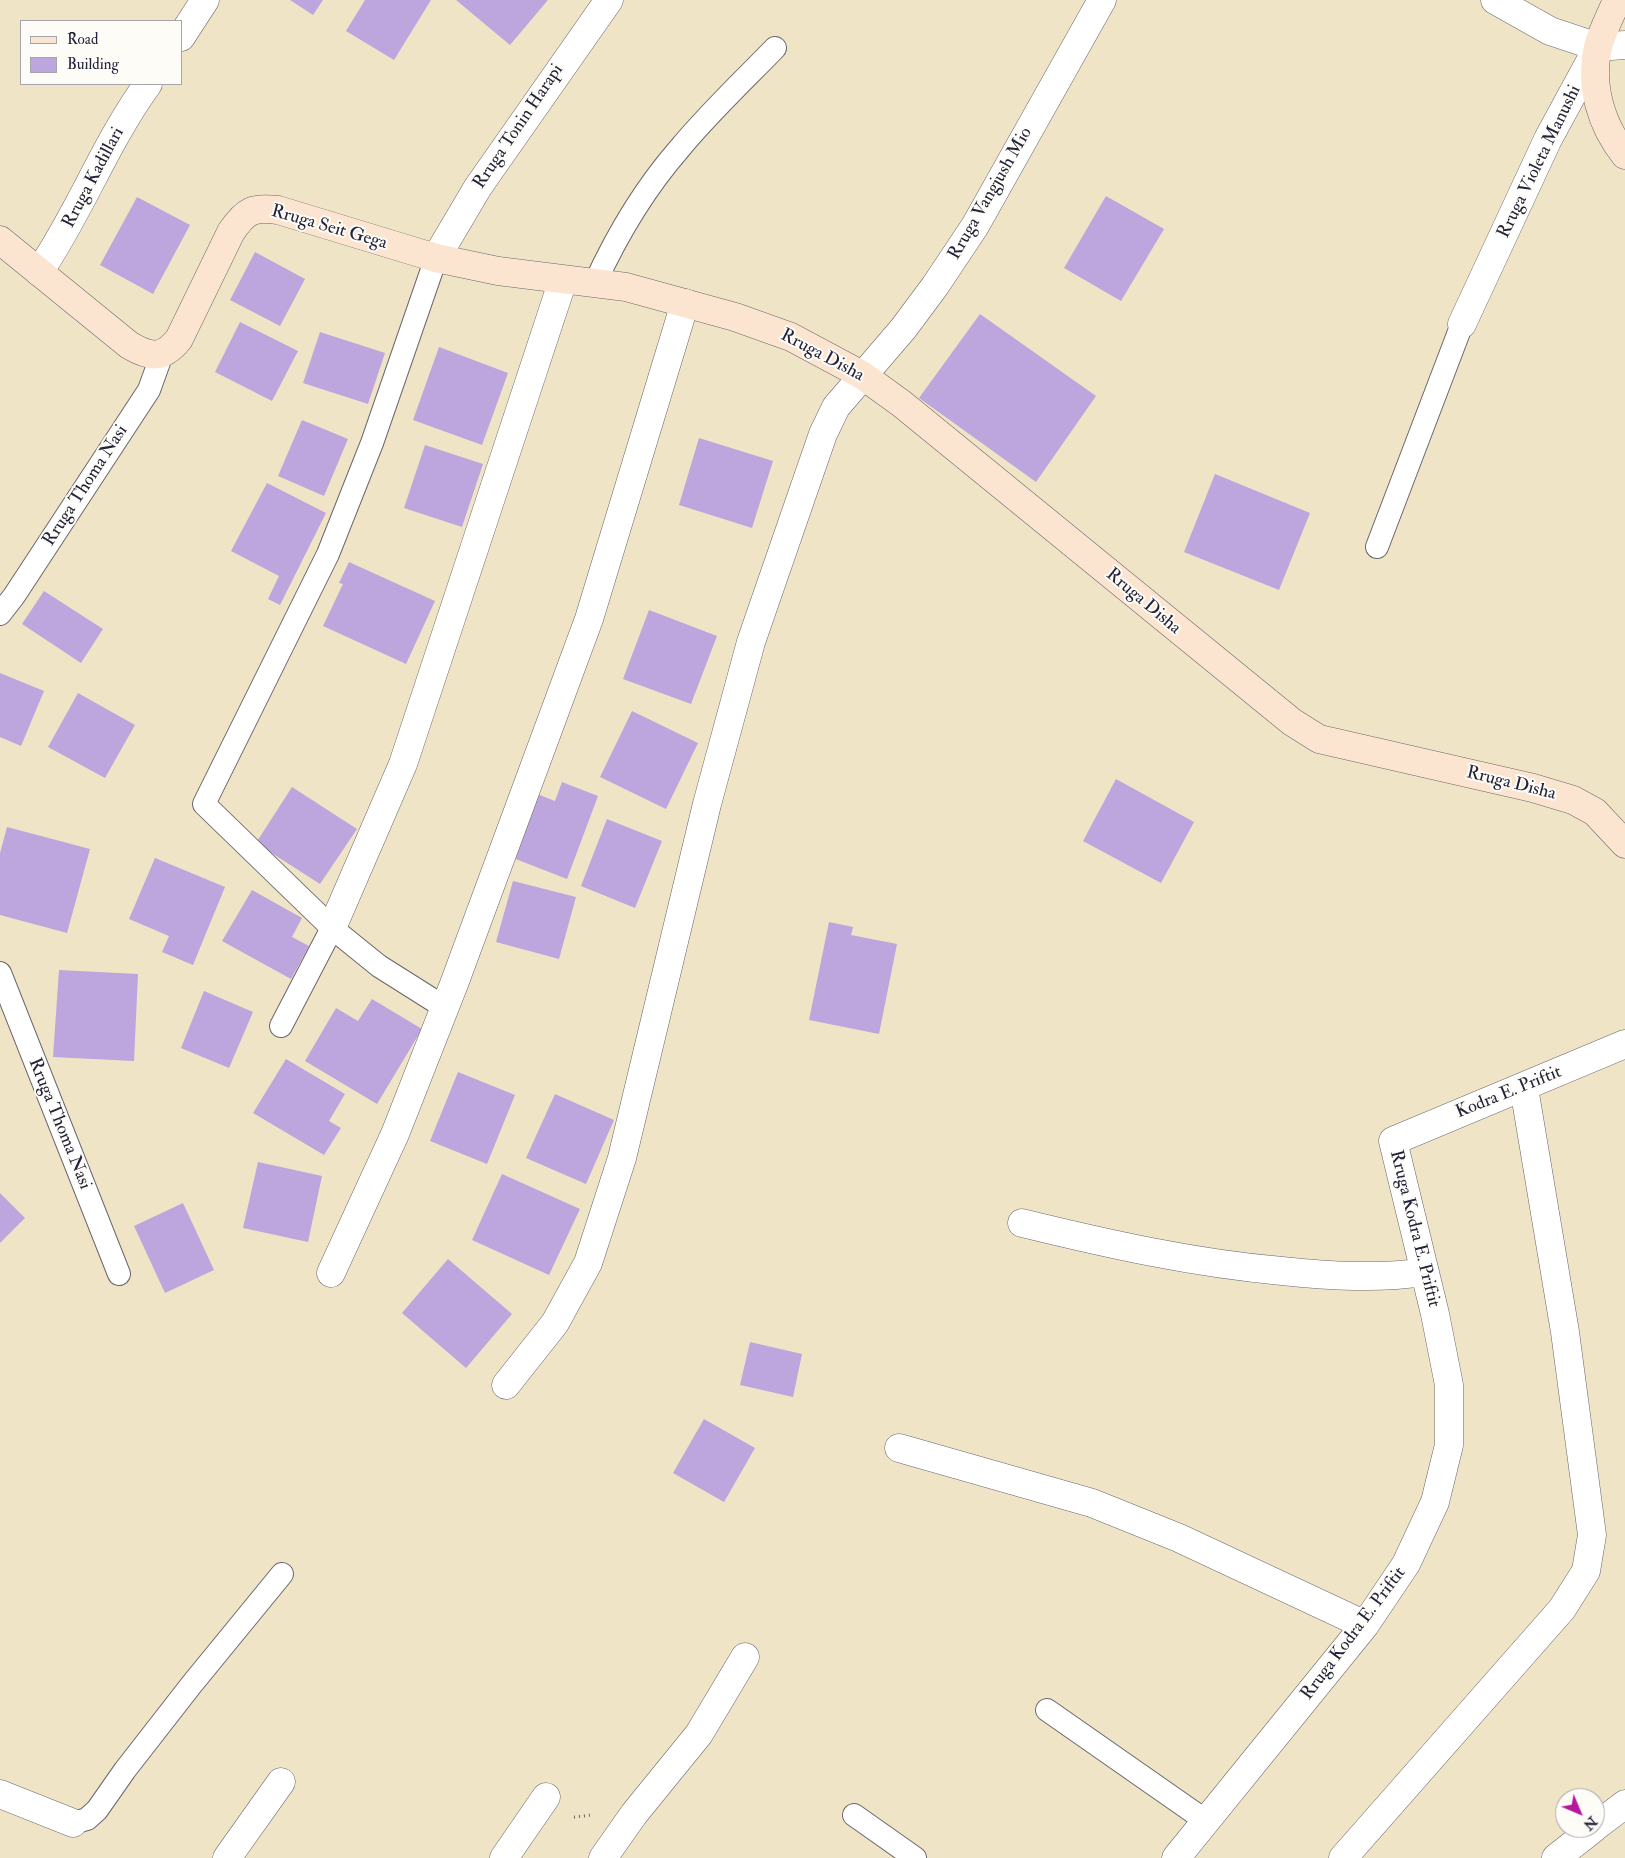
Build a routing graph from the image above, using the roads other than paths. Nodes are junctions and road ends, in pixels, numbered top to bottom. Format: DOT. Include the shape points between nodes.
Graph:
graph roads {
  1 [pos="205,0"];
  2 [pos="609,0"];
  3 [pos="1102,0"];
  4 [pos="1495,0"];
  5 [pos="1617,0"];
  6 [pos="182,35"];
  7 [pos="1625,45"];
  8 [pos="1598,47"];
  9 [pos="775,48"];
  10 [pos="147,85"];
  11 [pos="1625,155"];
  12 [pos="0,240"];
  13 [pos="436,258"];
  14 [pos="39,272"];
  15 [pos="562,280"];
  16 [pos="595,284"];
  17 [pos="685,303"];
  18 [pos="1462,324"];
  19 [pos="162,354"];
  20 [pos="862,375"];
  21 [pos="1377,547"];
  22 [pos="0,614"];
  23 [pos="1625,844"];
  24 [pos="332,928"];
  25 [pos="0,974"];
  26 [pos="444,1007"];
  27 [pos="281,1026"];
  28 [pos="1625,1044"];
  29 [pos="1524,1088"];
  30 [pos="1393,1141"];
  31 [pos="1022,1223"];
  32 [pos="1425,1272"];
  33 [pos="331,1273"];
  34 [pos="119,1274"];
  35 [pos="506,1385"];
  36 [pos="899,1448"];
  37 [pos="282,1574"];
  38 [pos="1365,1625"];
  39 [pos="745,1657"];
  40 [pos="1047,1710"];
  41 [pos="281,1782"];
  42 [pos="0,1794"];
  43 [pos="541,1804"];
  44 [pos="1625,1804"];
  45 [pos="854,1815"];
  46 [pos="1605,1820"];
  47 [pos="1206,1821"];
  48 [pos="73,1823"];
  49 [pos="1582,1838"];
  50 [pos="227,1858"];
  51 [pos="504,1858"];
  52 [pos="603,1858"];
  53 [pos="915,1858"];
  54 [pos="1176,1858"];
  55 [pos="1343,1858"];
  56 [pos="1556,1858"];
  1 -- 6 [label="street"];
  2 -- 13 [label="street, Rruga Tonin Harapi" via="478,186"];
  3 -- 20 [label="street, Rruga Vangjush Mio" via="970,233 903,330"];
  4 -- 8 [label="street" via="1550,31"];
  5 -- 8 [label="street, Rruga Violeta Manushi"];
  7 -- 8 [label="street"];
  8 -- 11 [label="street" via="1596,86 1600,114"];
  8 -- 18 [label="street, Rruga Violeta Manushi" via="1548,139"];
  9 -- 16 [label="lane" via="680,148 638,204 610,250"];
  10 -- 14 [label="street, Rruga Kadillari" via="106,152 60,241"];
  12 -- 14 [label="street"];
  13 -- 15 [label="street, Rruga Seit Gega"];
  13 -- 19 [label="street, Rruga Seit Gega" via="278,210 260,208 250,211 231,232 180,339"];
  13 -- 24 [label="lane" via="372,443 328,554 204,804"];
  14 -- 19 [label="street" via="129,345 141,352"];
  15 -- 16 [label="street, Rruga Seit Gega"];
  15 -- 24 [label="street" via="403,764"];
  16 -- 17 [label="street, Rruga Seit Gega" via="626,287"];
  17 -- 20 [label="street, Rruga Disha" via="791,337"];
  17 -- 26 [label="street" via="589,619"];
  18 -- 21 [label="lane"];
  19 -- 22 [label="lane, Rruga Thoma Nasi" via="149,390"];
  20 -- 23 [label="street, Rruga Disha" via="902,404 1292,722 1319,738 1573,800 1595,812"];
  20 -- 35 [label="street, Rruga Vangjush Mio" via="836,407 823,434 751,642 707,804 622,1158 588,1263 555,1323"];
  24 -- 26 [label="lane" via="380,966"];
  24 -- 27 [label="lane"];
  25 -- 34 [label="lane, Rruga Thoma Nasi"];
  26 -- 33 [label="street" via="395,1134"];
  28 -- 29 [label="street, Kodra E. Priftit"];
  29 -- 30 [label="street, Kodra E. Priftit"];
  29 -- 55 [label="street" via="1582,1448 1592,1534 1586,1570 1562,1609"];
  30 -- 32 [label="street, Rruga Kodra E. Priftit"];
  31 -- 32 [label="street" via="1117,1247 1224,1266 1381,1277"];
  32 -- 38 [label="street, Rruga Kodra E. Priftit" via="1449,1385 1449,1445 1431,1511 1406,1564"];
  36 -- 38 [label="street" via="1092,1503 1180,1538"];
  37 -- 48 [label="lane" via="124,1770 97,1810 86,1819"];
  38 -- 47 [label="street, Rruga Kodra E. Priftit"];
  39 -- 52 [label="street" via="699,1734"];
  40 -- 47 [label="lane"];
  41 -- 50 [label="street"];
  42 -- 48 [label="street"];
  43 -- 51 [label="street"];
  44 -- 46 [label="street"];
  45 -- 53 [label="lane"];
  47 -- 54 [label="street, Rruga Kodra E. Priftit"];
  49 -- 56 [label="street"];
}
